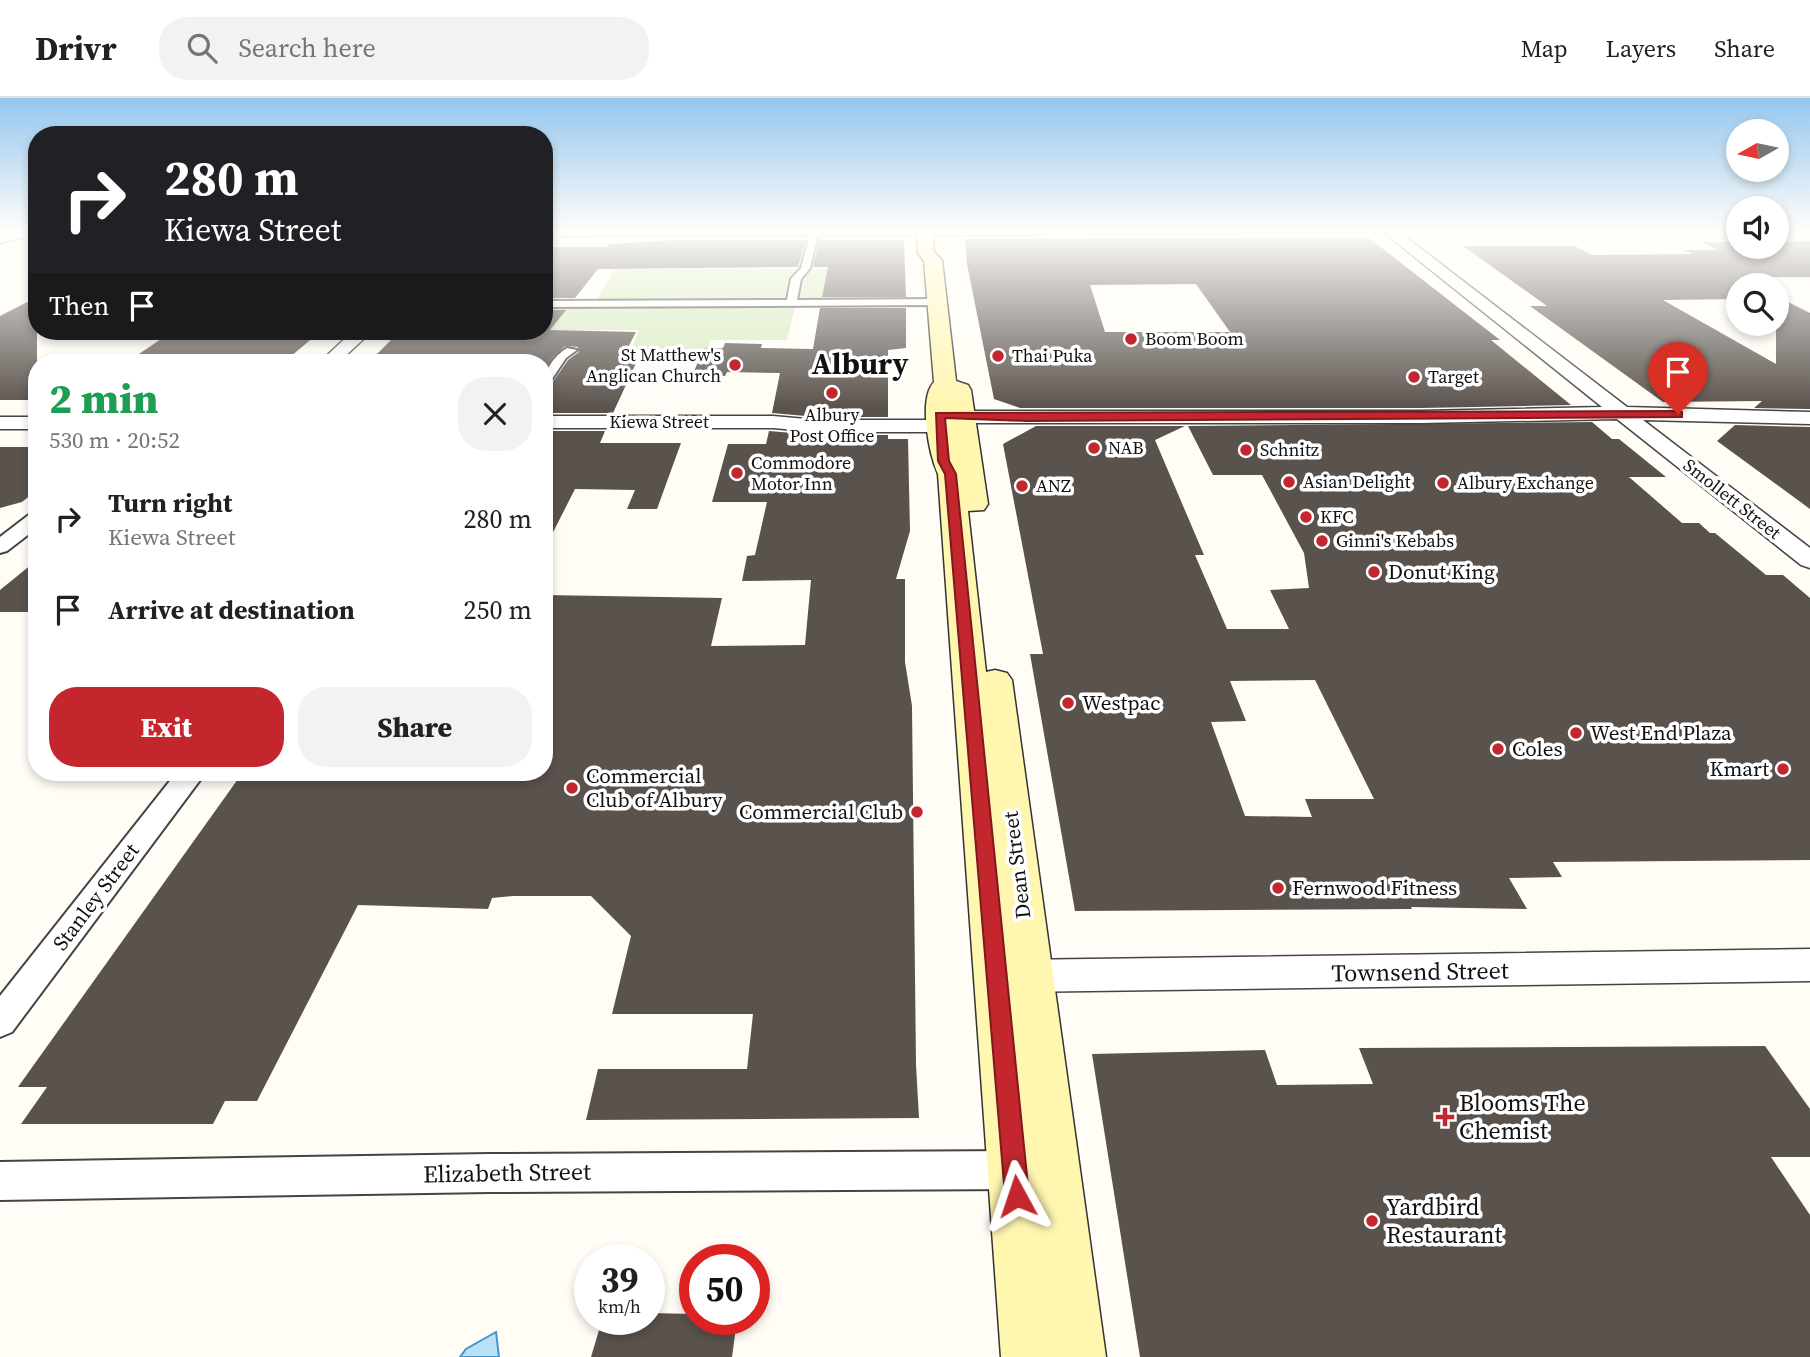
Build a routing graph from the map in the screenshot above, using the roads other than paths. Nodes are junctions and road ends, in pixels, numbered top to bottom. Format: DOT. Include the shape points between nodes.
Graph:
graph roads {
  1 [pos="794,290"];
  2 [pos="936,290"];
  3 [pos="1473,290"];
  4 [pos="791,303"];
  5 [pos="937,303"];
  6 [pos="553,304"];
  7 [pos="353,340"];
  8 [pos="571,350"];
  9 [pos="338,354"];
  10 [pos="553,370"];
  11 [pos="1810,418"];
  12 [pos="1639,419"];
  13 [pos="953,421"];
  14 [pos="553,422"];
  15 [pos="0,424"];
  16 [pos="28,424"];
  17 [pos="28,525"];
  18 [pos="1810,538"];
  19 [pos="0,547"];
  20 [pos="1810,560"];
  21 [pos="185,781"];
  22 [pos="1810,965"];
  23 [pos="1014,976"];
  24 [pos="0,1023"];
  25 [pos="1033,1170"];
  26 [pos="0,1181"];
  27 [pos="1032,1357"];
  28 [pos="1075,1357"];
  1 -- 4 [label="street"];
  2 -- 5 [label="main road, Dean Street"];
  3 -- 12 [label="street, Smollett Street"];
  4 -- 5 [label="street"];
  4 -- 6 [label="street"];
  5 -- 13 [label="main road, Dean Street" via="944,383 938,391"];
  7 -- 9 [label="street"];
  8 -- 10 [label="street"];
  11 -- 12 [label="street, Kiewa Street"];
  12 -- 13 [label="street, Kiewa Street"];
  12 -- 18 [label="street, Smollett Street"];
  12 -- 20 [label="street, Smollett Street"];
  13 -- 14 [label="street, Kiewa Street" via="817,426"];
  13 -- 23 [label="main road, Dean Street"];
  15 -- 16 [label="street"];
  17 -- 19 [label="street"];
  21 -- 24 [label="street, Stanley Street"];
  22 -- 23 [label="street, Townsend Street"];
  23 -- 25 [label="main road, Dean Street"];
  25 -- 26 [label="street, Elizabeth Street" via="516,1172"];
  25 -- 27 [label="main road, Dean Street"];
  25 -- 28 [label="main road, Dean Street"];
}
